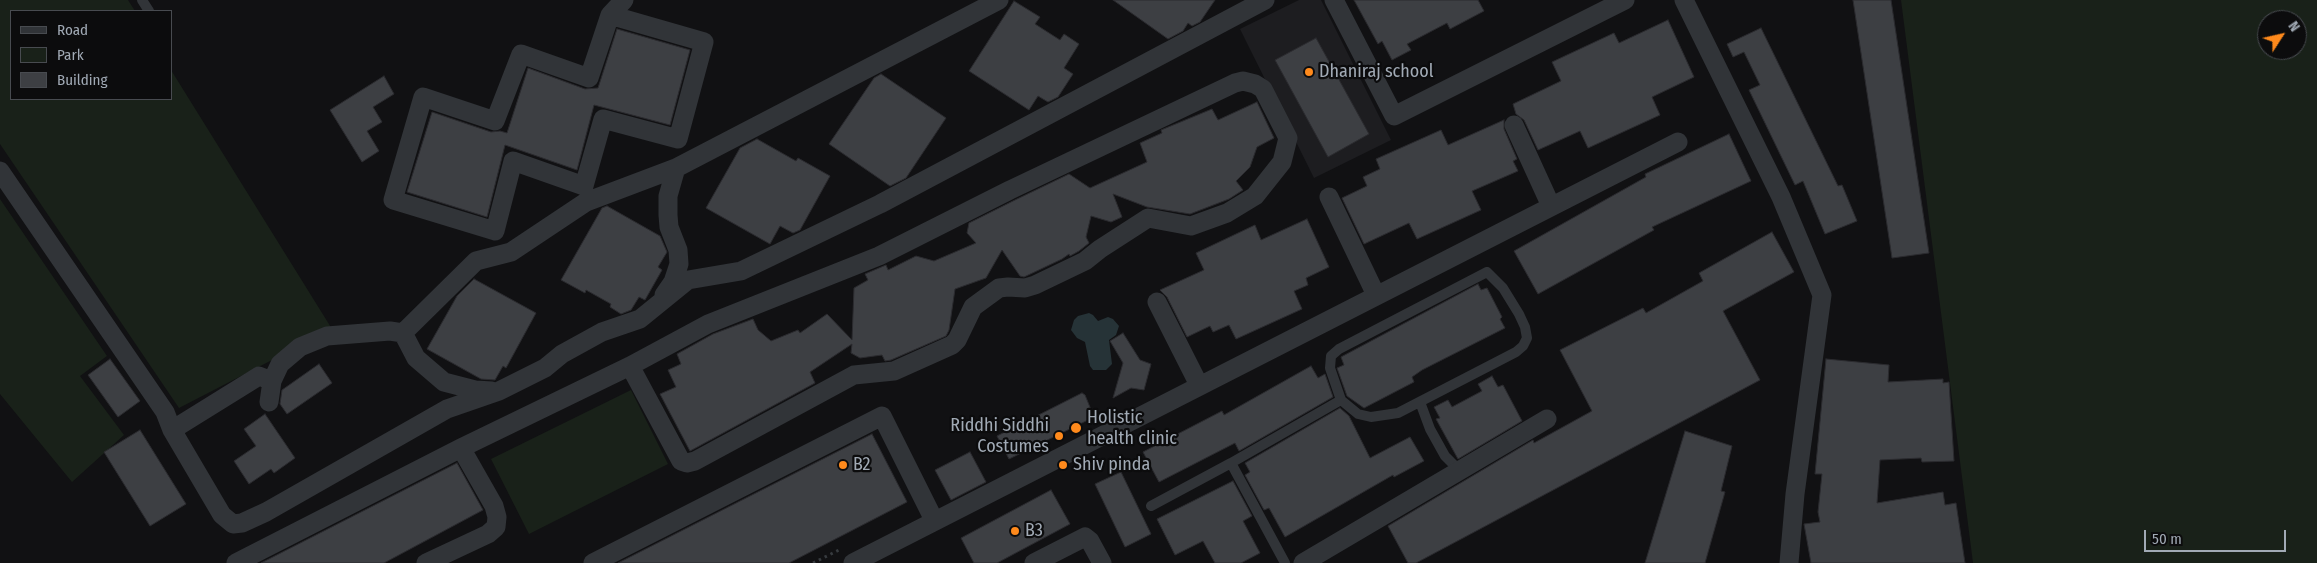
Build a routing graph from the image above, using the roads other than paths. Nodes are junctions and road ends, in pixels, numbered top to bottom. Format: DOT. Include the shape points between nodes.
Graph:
graph roads {
  1 [pos="624,0"];
  2 [pos="999,0"];
  3 [pos="1265,0"];
  4 [pos="1334,0"];
  5 [pos="1625,0"];
  6 [pos="1684,0"];
  7 [pos="610,16"];
  8 [pos="1514,125"];
  9 [pos="1678,142"];
  10 [pos="676,168"];
  11 [pos="0,170"];
  12 [pos="1330,198"];
  13 [pos="1551,206"];
  14 [pos="1376,295"];
  15 [pos="1157,302"];
  16 [pos="659,303"];
  17 [pos="403,333"];
  18 [pos="630,366"];
  19 [pos="272,380"];
  20 [pos="1199,385"];
  21 [pos="499,391"];
  22 [pos="1341,400"];
  23 [pos="269,402"];
  24 [pos="1420,402"];
  25 [pos="1547,419"];
  26 [pos="172,430"];
  27 [pos="461,448"];
  28 [pos="1231,463"];
  29 [pos="1459,470"];
  30 [pos="1151,506"];
  31 [pos="934,520"];
  32 [pos="597,562"];
  33 [pos="236,563"];
  34 [pos="426,563"];
  35 [pos="853,563"];
  36 [pos="1034,563"];
  37 [pos="1102,563"];
  38 [pos="1285,563"];
  39 [pos="1303,563"];
  40 [pos="1789,563"];
  1 -- 7 [label="street"];
  2 -- 10 [label="street"];
  3 -- 16 [label="street" via="880,204 742,271 688,280"];
  4 -- 5 [label="street" via="1394,116"];
  6 -- 40 [label="street" via="1781,197 1822,296 1795,494"];
  7 -- 7 [label="street" via="704,42 678,139 603,119 584,186 513,161 495,231 393,200 423,97 495,121 521,54 589,78"];
  8 -- 13 [label="street"];
  9 -- 13 [label="street"];
  10 -- 16 [label="street" via="668,196 668,215 679,264 673,282"];
  10 -- 17 [label="street" via="586,202 511,252 476,261"];
  11 -- 26 [label="street" via="165,412"];
  12 -- 14 [label="street"];
  13 -- 14 [label="street"];
  14 -- 20 [label="street"];
  15 -- 20 [label="street"];
  16 -- 21 [label="street" via="640,319 602,332 562,354 545,368"];
  17 -- 19 [label="street" via="390,331 327,336 300,347 280,364"];
  17 -- 21 [label="street" via="416,358 444,382 476,390"];
  18 -- 18 [label="street" via="708,324 879,256 1235,83 1244,81 1263,89 1288,138 1282,162 1271,176 1254,196 1227,213 1191,226 1148,218 1085,261 1035,285 999,288 973,307 952,345 894,370 854,375 695,461 681,461"];
  18 -- 27 [label="street"];
  19 -- 23 [label="street"];
  19 -- 26 [label="street" via="259,376"];
  20 -- 31 [label="street"];
  21 -- 26 [label="street" via="447,410 242,523 232,524 222,514"];
  22 -- 24 [label="lane" via="1358,414 1371,417 1398,413"];
  22 -- 24 [label="lane" via="1330,368 1331,356 1339,349 1486,272 1491,274 1503,288 1525,327 1527,338 1523,346"];
  22 -- 28 [label="lane"];
  24 -- 29 [label="lane" via="1445,456"];
  25 -- 29 [label="street"];
  27 -- 33 [label="street"];
  27 -- 34 [label="street" via="494,506 496,527 488,534"];
  28 -- 30 [label="lane"];
  28 -- 38 [label="lane"];
  29 -- 39 [label="street"];
  31 -- 32 [label="street" via="882,416"];
  31 -- 35 [label="street"];
  36 -- 37 [label="street" via="1085,537"];
}
